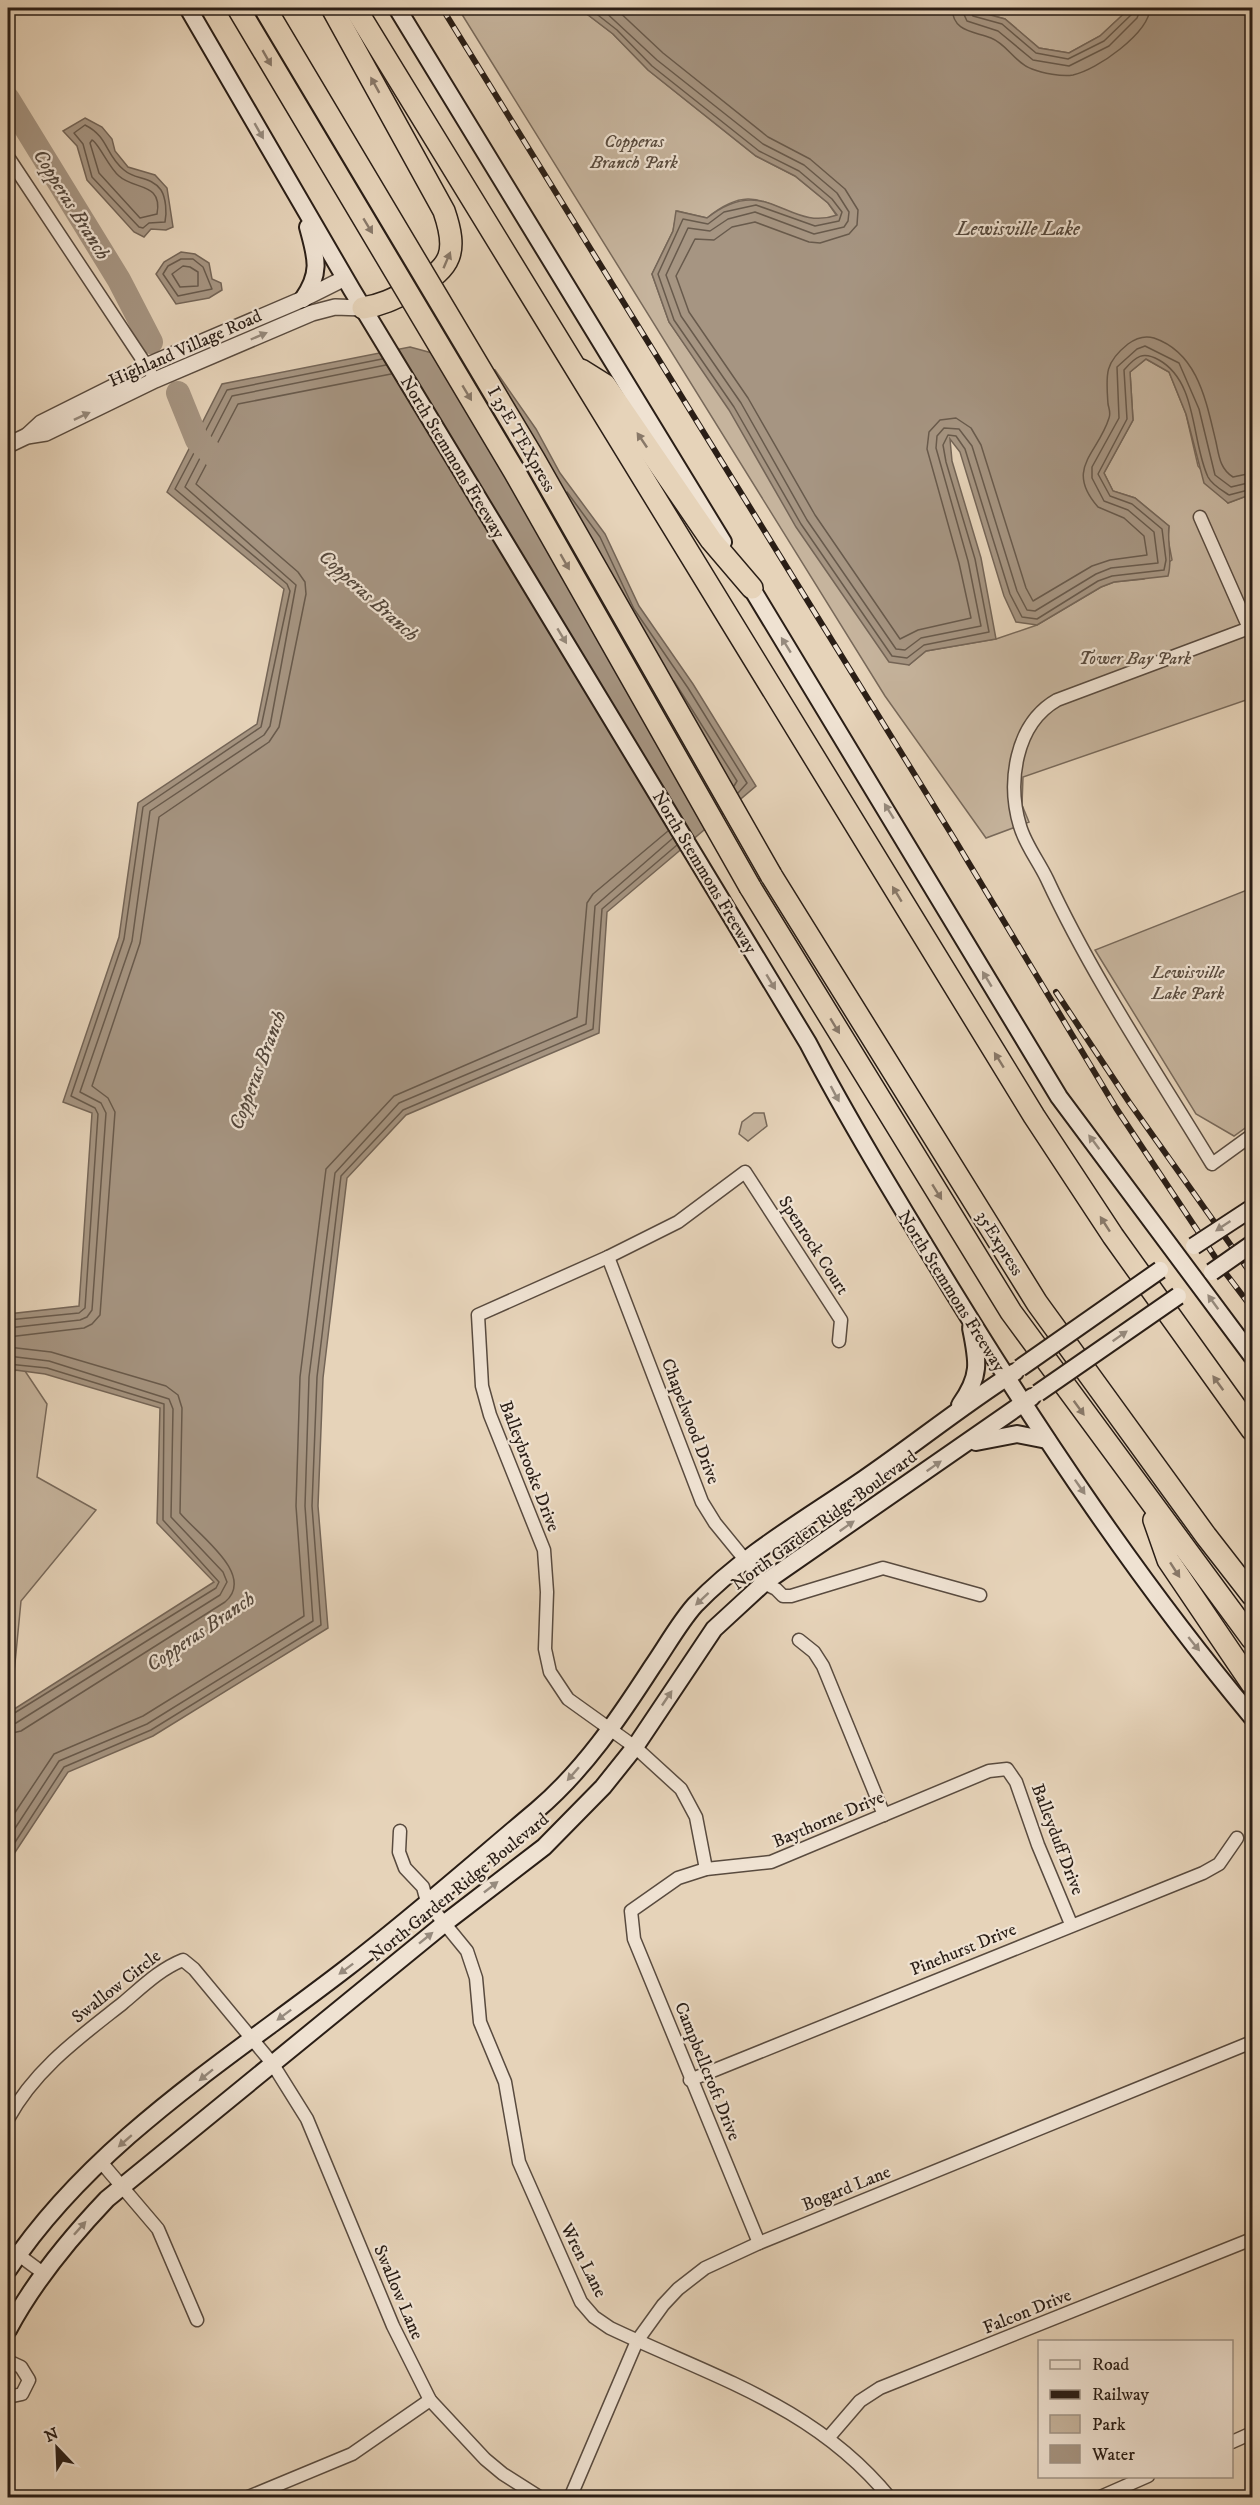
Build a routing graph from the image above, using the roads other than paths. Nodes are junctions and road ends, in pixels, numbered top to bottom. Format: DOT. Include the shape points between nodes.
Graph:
graph roads {
  1 [pos="188,8"];
  2 [pos="238,8"];
  3 [pos="265,8"];
  4 [pos="332,8"];
  5 [pos="355,8"];
  6 [pos="397,8"];
  7 [pos="8,157"];
  8 [pos="303,206"];
  9 [pos="345,278"];
  10 [pos="303,299"];
  11 [pos="363,308"];
  12 [pos="146,366"];
  13 [pos="576,366"];
  14 [pos="156,380"];
  15 [pos="27,436"];
  16 [pos="8,445"];
  17 [pos="1200,517"];
  18 [pos="752,588"];
  19 [pos="1251,628"];
  20 [pos="771,875"];
  21 [pos="1252,1135"];
  22 [pos="745,1172"];
  23 [pos="1252,1208"];
  24 [pos="1252,1244"];
  25 [pos="1180,1256"];
  26 [pos="608,1257"];
  27 [pos="1198,1282"];
  28 [pos="970,1318"];
  29 [pos="839,1341"];
  30 [pos="1252,1356"];
  31 [pos="1006,1377"];
  32 [pos="1024,1403"];
  33 [pos="952,1415"];
  34 [pos="1252,1430"];
  35 [pos="1047,1440"];
  36 [pos="964,1445"];
  37 [pos="1145,1497"];
  38 [pos="745,1559"];
  39 [pos="764,1583"];
  40 [pos="981,1595"];
  41 [pos="1252,1595"];
  42 [pos="1252,1639"];
  43 [pos="799,1640"];
  44 [pos="1252,1684"];
  45 [pos="1252,1717"];
  46 [pos="610,1729"];
  47 [pos="635,1747"];
  48 [pos="1007,1769"];
  49 [pos="884,1815"];
  50 [pos="400,1831"];
  51 [pos="1237,1838"];
  52 [pos="706,1869"];
  53 [pos="428,1902"];
  54 [pos="631,1911"];
  55 [pos="445,1923"];
  56 [pos="1071,1924"];
  57 [pos="252,2039"];
  58 [pos="1252,2042"];
  59 [pos="272,2063"];
  60 [pos="690,2080"];
  61 [pos="8,2119"];
  62 [pos="101,2162"];
  63 [pos="123,2185"];
  64 [pos="1252,2239"];
  65 [pos="759,2243"];
  66 [pos="13,2251"];
  67 [pos="8,2270"];
  68 [pos="43,2273"];
  69 [pos="197,2320"];
  70 [pos="8,2330"];
  71 [pos="638,2341"];
  72 [pos="8,2361"];
  73 [pos="8,2397"];
  74 [pos="430,2400"];
  75 [pos="1252,2433"];
  76 [pos="829,2437"];
  77 [pos="1233,2442"];
  78 [pos="1143,2478"];
  79 [pos="246,2498"];
  80 [pos="541,2498"];
  81 [pos="570,2498"];
  82 [pos="890,2498"];
  83 [pos="1098,2498"];
  1 -- 8 [label="main road, North Stemmons Freeway, one-way"];
  2 -- 37 [label="highway, North Stemmons Freeway, one-way, bridge" via="514,471 750,887 1011,1312"];
  3 -- 20 [label="highway, I 35E TEXpress, bridge" via="534,459"];
  11 -- 4 [label="highway, one-way" via="389,302 438,275 449,259 451,237 444,211"];
  5 -- 13 [label="highway"];
  6 -- 18 [label="main road"];
  7 -- 12 [label="street"];
  8 -- 9 [label="main road, North Stemmons Freeway"];
  8 -- 10 [label="main road" via="316,271"];
  9 -- 10 [label="street, Highland Village Road"];
  9 -- 11 [label="main road, North Stemmons Freeway"];
  10 -- 12 [label="street, Highland Village Road"];
  14 -- 11 [label="street, Highland Village Road, one-way" via="312,313 335,307"];
  11 -- 28 [label="main road, North Stemmons Freeway, one-way" via="808,1043 853,1130"];
  12 -- 14 [label="street"];
  12 -- 15 [label="street, Highland Village Road" via="41,423"];
  18 -- 13 [label="highway, one-way" via="711,540 605,385"];
  34 -- 13 [label="highway, one-way" via="1113,1236 1027,1106"];
  15 -- 14 [label="street, Highland Village Road, one-way" via="46,433"];
  15 -- 16 [label="street, Highland Village Road"];
  17 -- 19 [label="street"];
  25 -- 18 [label="main road, one-way" via="1059,1097"];
  19 -- 21 [label="street" via="1043,708 1022,742 1013,777 1020,826 1066,918 1212,1164"];
  20 -- 41 [label="highway, 35Express" via="1037,1303"];
  22 -- 26 [label="street, Balleybrooke Drive" via="678,1222"];
  22 -- 29 [label="street, Spenrock Court" via="841,1320"];
  23 -- 25 [label="main road, North Garden Ridge Boulevard, one-way, bridge"];
  24 -- 27 [label="main road, North Garden Ridge Boulevard, bridge"];
  25 -- 27 [label="main road"];
  25 -- 31 [label="main road, North Garden Ridge Boulevard, bridge"];
  26 -- 38 [label="street, Chapelwood Drive" via="702,1502"];
  26 -- 46 [label="street, Balleybrooke Drive" via="478,1315 482,1386 490,1415 544,1550 545,1649 550,1671 568,1699"];
  30 -- 27 [label="main road, one-way"];
  32 -- 27 [label="main road, North Garden Ridge Boulevard, one-way, bridge"];
  28 -- 31 [label="main road, North Stemmons Freeway"];
  28 -- 33 [label="main road" via="977,1372 969,1392"];
  31 -- 32 [label="main road, North Stemmons Freeway"];
  31 -- 33 [label="main road, North Garden Ridge Boulevard"];
  32 -- 35 [label="main road, North Stemmons Freeway"];
  32 -- 36 [label="main road, North Garden Ridge Boulevard"];
  33 -- 38 [label="main road, North Garden Ridge Boulevard"];
  35 -- 36 [label="main road" via="1017,1434"];
  35 -- 45 [label="main road, North Stemmons Freeway, one-way" via="1152,1592"];
  39 -- 36 [label="main road, North Garden Ridge Boulevard, one-way"];
  37 -- 42 [label="highway, North Stemmons Freeway"];
  37 -- 44 [label="highway, one-way" via="1168,1560"];
  38 -- 39 [label="street, Chapelwood Drive"];
  38 -- 46 [label="main road, North Garden Ridge Boulevard, one-way" via="693,1607"];
  39 -- 40 [label="street" via="783,1596 791,1596 883,1568"];
  47 -- 39 [label="main road, North Garden Ridge Boulevard, one-way" via="714,1629"];
  43 -- 49 [label="street" via="824,1666"];
  46 -- 47 [label="street, Balleybrooke Drive"];
  46 -- 53 [label="main road, North Garden Ridge Boulevard, one-way" via="570,1778 538,1809"];
  47 -- 52 [label="street, Balleybrooke Drive" via="691,1803"];
  55 -- 47 [label="main road, North Garden Ridge Boulevard, one-way" via="544,1847 603,1787"];
  48 -- 49 [label="street, Baythorne Drive" via="989,1770"];
  48 -- 56 [label="street, Balleyduff Drive" via="1016,1782"];
  49 -- 52 [label="street, Baythorne Drive" via="771,1862"];
  50 -- 53 [label="street, Wren Lane" via="399,1852 405,1868 423,1887"];
  51 -- 56 [label="street, Pinehurst Drive" via="1219,1864 1203,1873"];
  52 -- 54 [label="street, Baythorne Drive" via="678,1878"];
  53 -- 55 [label="street, Wren Lane"];
  53 -- 57 [label="main road, North Garden Ridge Boulevard, one-way"];
  54 -- 60 [label="street, Campbellcroft Drive" via="634,1939"];
  59 -- 55 [label="main road, North Garden Ridge Boulevard, one-way"];
  55 -- 71 [label="street, Wren Lane" via="467,1951 476,1978 480,2022 505,2082 519,2162 569,2277 581,2302 594,2317"];
  56 -- 60 [label="street, Pinehurst Drive"];
  57 -- 59 [label="street, Swallow Circle"];
  57 -- 61 [label="street, Swallow Circle" via="183,1960 162,1971 57,2055 27,2087"];
  57 -- 62 [label="main road, North Garden Ridge Boulevard, one-way"];
  58 -- 65 [label="street, Bogard Lane"];
  59 -- 63 [label="main road, North Garden Ridge Boulevard"];
  59 -- 74 [label="street, Swallow Lane" via="307,2119 393,2326"];
  60 -- 65 [label="street, Campbellcroft Drive"];
  62 -- 63 [label="street"];
  62 -- 66 [label="main road, North Garden Ridge Boulevard"];
  68 -- 63 [label="main road, North Garden Ridge Boulevard, one-way" via="79,2228"];
  63 -- 69 [label="street" via="158,2229"];
  64 -- 76 [label="street, Falcon Drive" via="880,2388 860,2401"];
  65 -- 71 [label="street, Bogard Lane" via="705,2268 678,2289"];
  66 -- 67 [label="main road, North Garden Ridge Boulevard"];
  66 -- 68 [label="street"];
  68 -- 70 [label="main road, North Garden Ridge Boulevard"];
  71 -- 76 [label="street, Wren Lane" via="763,2396"];
  71 -- 81 [label="street, Bogard Lane"];
  72 -- 73 [label="street" via="21,2367 29,2380 22,2394"];
  74 -- 79 [label="street" via="351,2454"];
  74 -- 80 [label="street, Swallow Lane" via="484,2459"];
  75 -- 77 [label="street"];
  76 -- 82 [label="street, Wren Lane"];
  78 -- 83 [label="street"];
}
